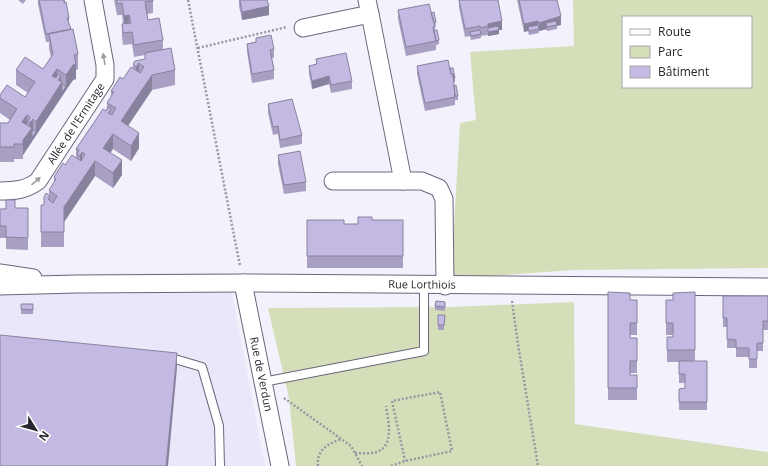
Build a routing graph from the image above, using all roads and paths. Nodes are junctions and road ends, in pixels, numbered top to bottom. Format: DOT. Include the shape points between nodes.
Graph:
graph roads {
  1 [pos="93,0"];
  2 [pos="188,0"];
  3 [pos="368,7"];
  4 [pos="303,28"];
  5 [pos="198,48"];
  6 [pos="402,174"];
  7 [pos="333,181"];
  8 [pos="0,191"];
  9 [pos="0,273"];
  10 [pos="243,283"];
  11 [pos="77,284"];
  12 [pos="0,286"];
  13 [pos="424,286"];
  14 [pos="445,286"];
  15 [pos="511,286"];
  16 [pos="768,287"];
  17 [pos="160,356"];
  18 [pos="263,382"];
  19 [pos="282,397"];
  20 [pos="386,406"];
  21 [pos="342,439"];
  22 [pos="355,453"];
  23 [pos="405,461"];
  24 [pos="220,466"];
  25 [pos="280,466"];
  26 [pos="318,466"];
  27 [pos="362,466"];
  28 [pos="391,466"];
  29 [pos="538,466"];
  8 -- 1 [label="street, Allée de l'Ermitage, one-way" via="17,191 38,181 105,80 105,65"];
  2 -- 5 [label="path"];
  3 -- 4 [label="street"];
  3 -- 6 [label="street"];
  4 -- 5 [label="path" via="285,27"];
  5 -- 10 [label="path"];
  6 -- 7 [label="street"];
  6 -- 14 [label="street" via="428,182 443,193"];
  9 -- 11 [label="street, Rue Lorthiois"];
  10 -- 11 [label="street, Rue Lorthiois"];
  10 -- 13 [label="street, Rue Lorthiois"];
  10 -- 18 [label="street, Rue de Verdun"];
  11 -- 12 [label="street, Rue Lorthiois"];
  13 -- 14 [label="street, Rue Lorthiois"];
  13 -- 18 [label="lane" via="424,351"];
  14 -- 15 [label="street, Rue Lorthiois"];
  15 -- 16 [label="street, Rue Lorthiois"];
  15 -- 29 [label="path"];
  17 -- 24 [label="lane" via="202,367 219,426"];
  18 -- 25 [label="street, Rue de Verdun"];
  19 -- 21 [label="path"];
  20 -- 22 [label="path" via="390,427 382,449 377,452"];
  21 -- 22 [label="path"];
  21 -- 26 [label="path" via="326,445 317,460"];
  22 -- 27 [label="path"];
  23 -- 23 [label="path" via="452,452 440,392 392,401"];
  23 -- 28 [label="path"];
}
